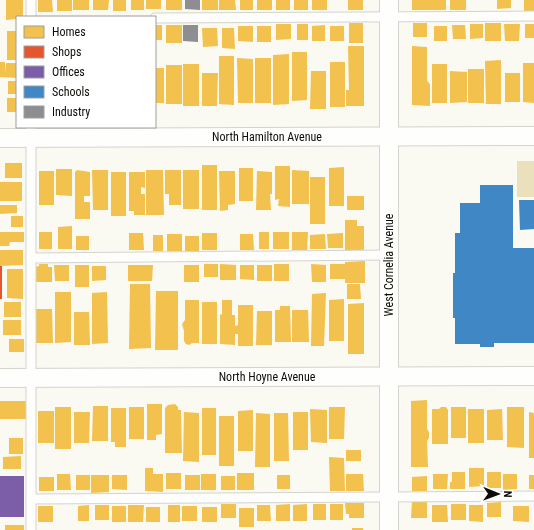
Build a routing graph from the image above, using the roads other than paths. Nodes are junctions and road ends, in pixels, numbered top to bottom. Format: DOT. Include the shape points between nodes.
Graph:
graph roads {
  1 [pos="31,0"];
  2 [pos="389,8"];
  3 [pos="31,16"];
  4 [pos="534,16"];
  5 [pos="156,18"];
  6 [pos="31,132"];
  7 [pos="534,136"];
  8 [pos="389,137"];
  9 [pos="0,138"];
  10 [pos="389,255"];
  11 [pos="31,258"];
  12 [pos="389,376"];
  13 [pos="534,376"];
  14 [pos="0,378"];
  15 [pos="31,378"];
  16 [pos="534,496"];
  17 [pos="389,498"];
  18 [pos="31,499"];
  19 [pos="31,530"];
  20 [pos="389,530"];
  1 -- 3 [label="lane"];
  2 -- 4 [label="lane"];
  2 -- 5 [label="lane"];
  2 -- 8 [label="street, West Cornelia Avenue"];
  6 -- 8 [label="street, North Hamilton Avenue"];
  6 -- 9 [label="street, North Hamilton Avenue"];
  6 -- 11 [label="lane"];
  7 -- 8 [label="street, North Hamilton Avenue"];
  8 -- 10 [label="street, West Cornelia Avenue"];
  10 -- 11 [label="lane"];
  10 -- 12 [label="street, West Cornelia Avenue"];
  11 -- 15 [label="lane"];
  12 -- 13 [label="street, North Hoyne Avenue"];
  12 -- 15 [label="street, North Hoyne Avenue"];
  12 -- 17 [label="street, West Cornelia Avenue"];
  14 -- 15 [label="street, North Hoyne Avenue"];
  15 -- 18 [label="lane"];
  16 -- 17 [label="lane"];
  17 -- 18 [label="lane"];
  17 -- 20 [label="street, West Cornelia Avenue"];
  18 -- 19 [label="lane"];
}
